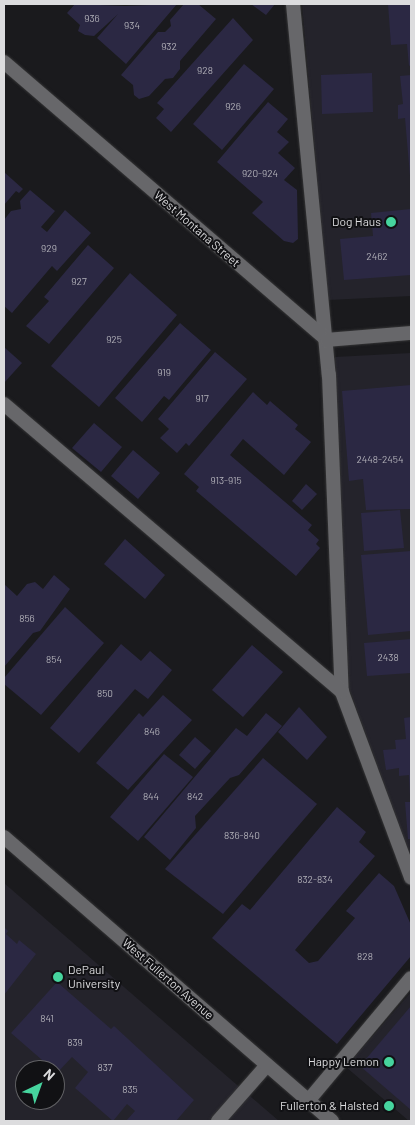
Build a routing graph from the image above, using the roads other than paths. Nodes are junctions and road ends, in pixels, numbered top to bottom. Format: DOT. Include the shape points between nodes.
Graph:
graph roads {
  1 [pos="293,4"];
  2 [pos="4,62"];
  3 [pos="411,333"];
  4 [pos="327,340"];
  5 [pos="4,404"];
  6 [pos="342,692"];
  7 [pos="4,837"];
  8 [pos="411,878"];
  9 [pos="411,978"];
  10 [pos="268,1065"];
  11 [pos="308,1101"];
  12 [pos="218,1121"];
  13 [pos="332,1121"];
  1 -- 4 [label="street"];
  2 -- 4 [label="street, West Montana Street"];
  3 -- 4 [label="street"];
  4 -- 6 [label="street"];
  5 -- 6 [label="street"];
  6 -- 8 [label="street"];
  7 -- 10 [label="street, West Fullerton Avenue"];
  9 -- 11 [label="street"];
  10 -- 11 [label="street, West Fullerton Avenue"];
  10 -- 12 [label="street"];
  11 -- 13 [label="street, West Fullerton Avenue"];
}
